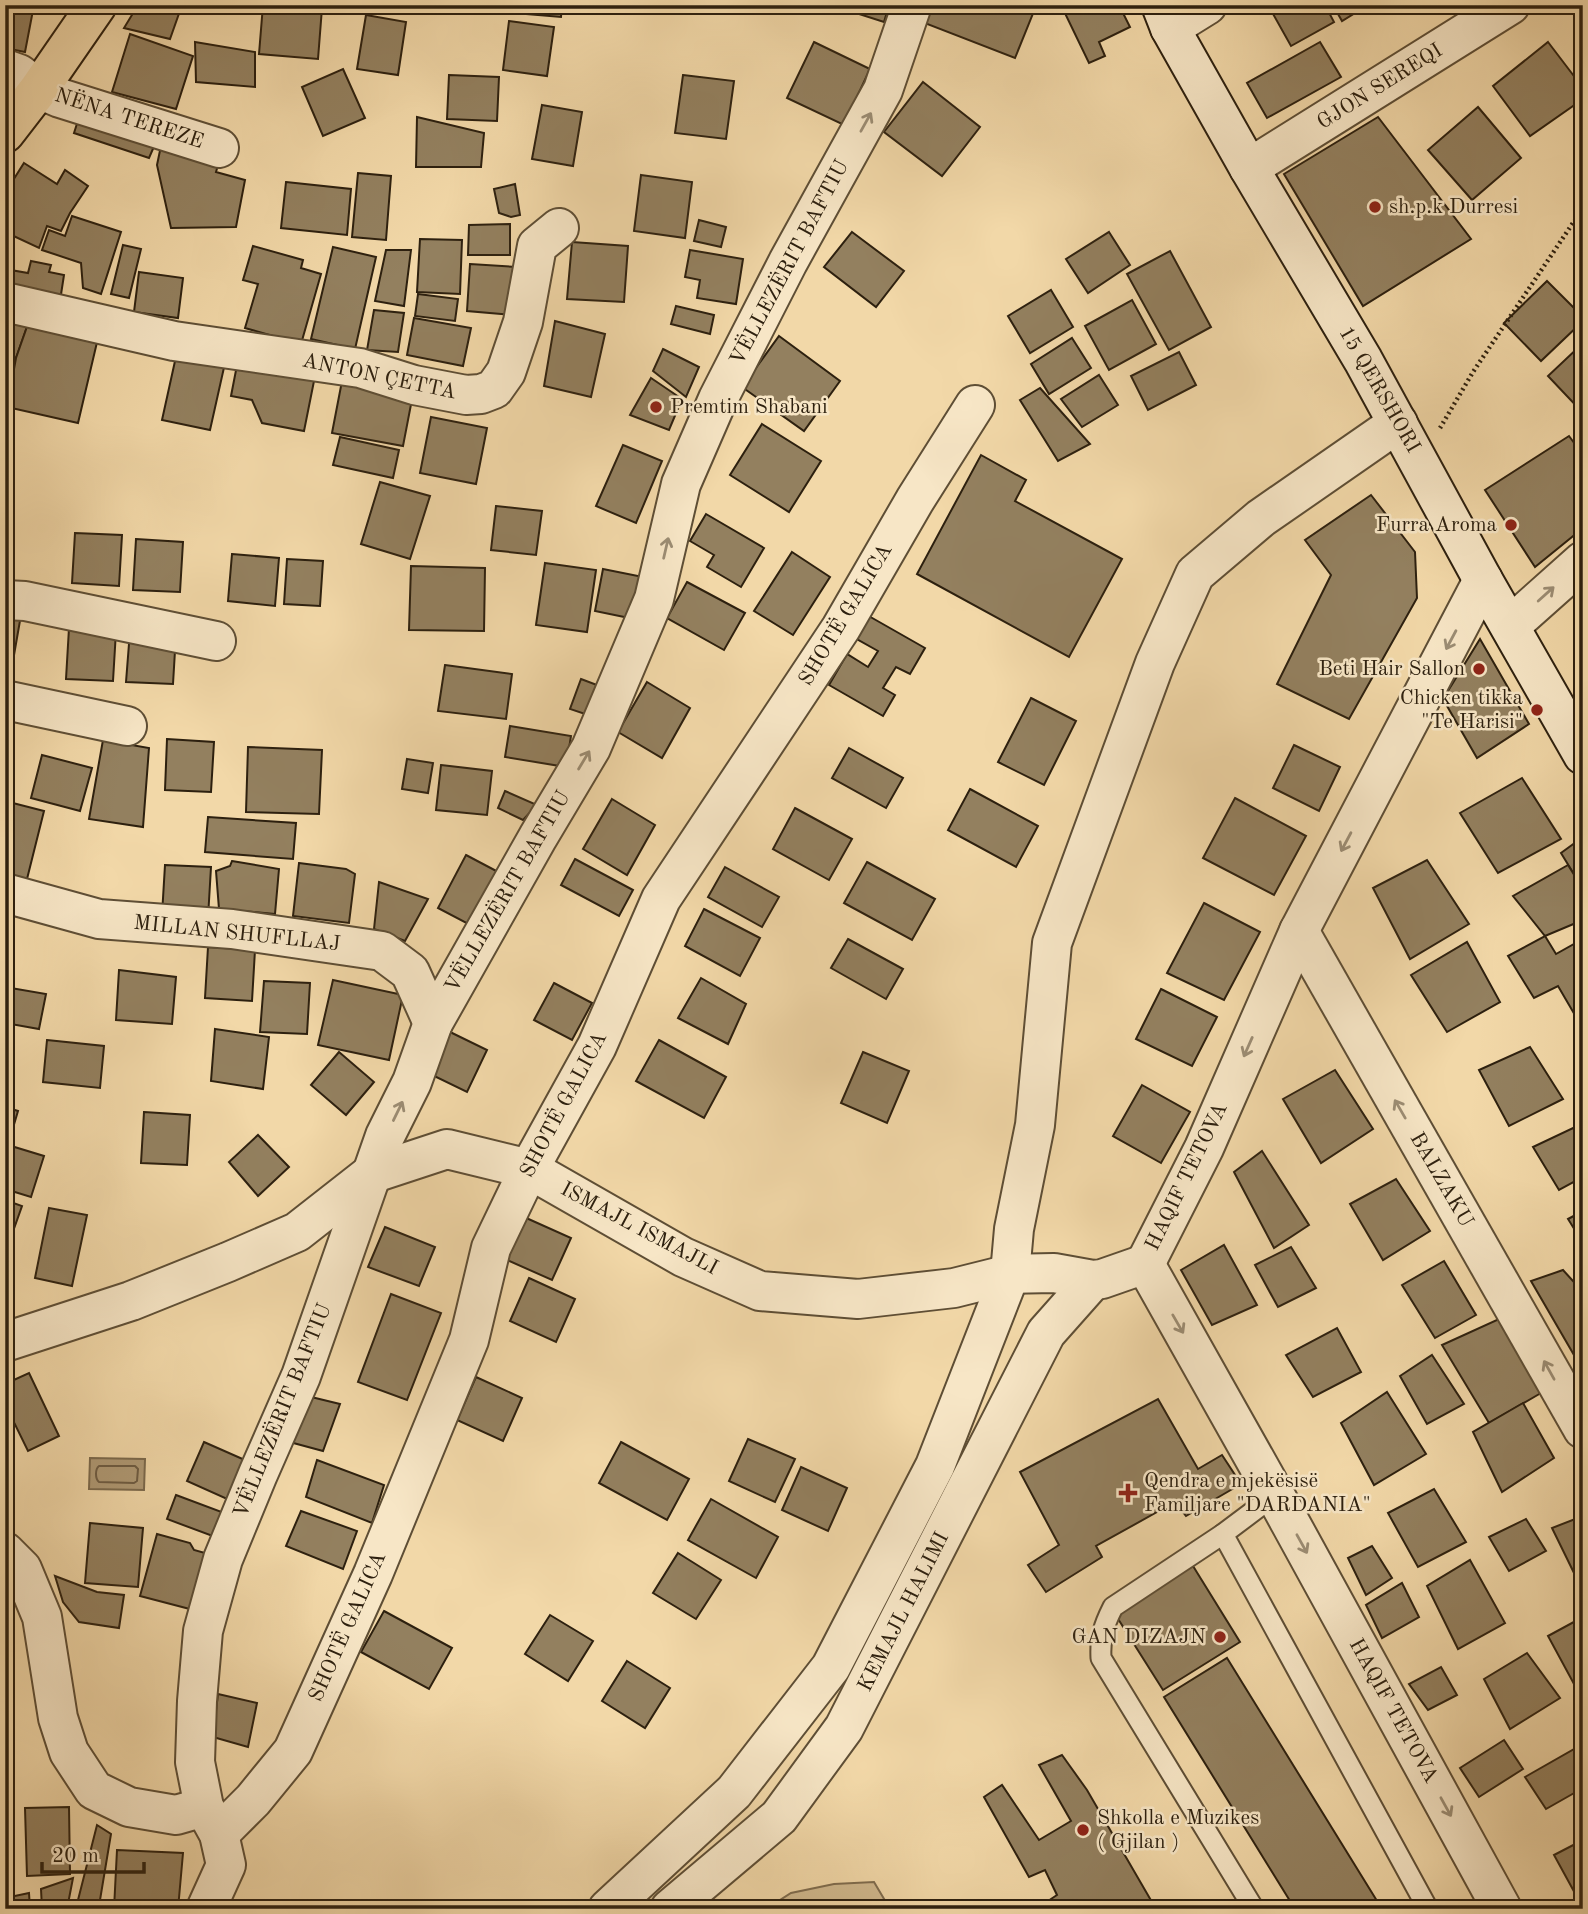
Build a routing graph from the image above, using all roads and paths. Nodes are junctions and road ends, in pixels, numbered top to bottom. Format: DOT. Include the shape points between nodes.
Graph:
graph roads {
  1 [pos="97,5"];
  2 [pos="912,5"];
  3 [pos="1207,5"];
  4 [pos="1510,5"];
  5 [pos="1166,16"];
  6 [pos="5,69"];
  7 [pos="39,89"];
  8 [pos="5,133"];
  9 [pos="219,148"];
  10 [pos="1250,168"];
  11 [pos="1583,208"];
  12 [pos="559,228"];
  13 [pos="5,302"];
  14 [pos="975,405"];
  15 [pos="1405,436"];
  16 [pos="1583,561"];
  17 [pos="1483,580"];
  18 [pos="5,600"];
  19 [pos="1510,626"];
  20 [pos="216,641"];
  21 [pos="5,700"];
  22 [pos="127,726"];
  23 [pos="1583,755"];
  24 [pos="5,893"];
  25 [pos="1299,932"];
  26 [pos="433,1023"];
  27 [pos="529,1169"];
  28 [pos="371,1174"];
  29 [pos="1144,1264"];
  30 [pos="1010,1274"];
  31 [pos="1093,1280"];
  32 [pos="5,1342"];
  33 [pos="1583,1429"];
  34 [pos="1275,1495"];
  35 [pos="1223,1534"];
  36 [pos="5,1552"];
  37 [pos="212,1820"];
  38 [pos="206,1909"];
  39 [pos="608,1909"];
  40 [pos="670,1909"];
  41 [pos="1254,1909"];
  42 [pos="1428,1909"];
  43 [pos="1502,1909"];
  1 -- 7 [label="main road, NËNA TEREZE"];
  26 -- 2 [label="street, VËLLEZËRIT BAFTIU, one-way" via="591,748 654,599 681,484 788,262 883,90"];
  3 -- 5 [label="street, 15 QERSHORI"];
  4 -- 10 [label="street, GJON SEREQI"];
  5 -- 10 [label="street, 15 QERSHORI"];
  6 -- 7 [label="street, NËNA TEREZE"];
  7 -- 8 [label="main road, NËNA TEREZE"];
  7 -- 9 [label="street, NËNA TEREZE"];
  10 -- 15 [label="street, 15 QERSHORI"];
  11 -- 15 [label="path" via="1438,432"];
  12 -- 13 [label="street, ANTON ÇETTA" via="537,246 523,322 506,372 494,389 481,394 414,386 360,368 174,341"];
  14 -- 27 [label="street, SHOTË GALICA" via="841,628 662,899 597,1046"];
  15 -- 17 [label="street, 15 QERSHORI"];
  15 -- 30 [label="street" via="1261,518 1195,574 1155,663 1052,943 1035,1125 1014,1229"];
  19 -- 16 [label="street, one-way"];
  17 -- 19 [label="street, 15 QERSHORI"];
  17 -- 25 [label="street, HAQIF TETOVA, one-way"];
  18 -- 20 [label="street"];
  19 -- 23 [label="street, 15 QERSHORI"];
  21 -- 22 [label="street"];
  24 -- 26 [label="street, MILLAN SHUFLLAJ" via="99,919 232,929 382,951 410,972"];
  25 -- 29 [label="street, HAQIF TETOVA, one-way" via="1203,1148"];
  33 -- 25 [label="street, BALZAKU, one-way"];
  28 -- 26 [label="street, VËLLEZËRIT BAFTIU, one-way"];
  27 -- 28 [label="street, ISMAJL ISMAJLI" via="447,1149"];
  27 -- 30 [label="street, ISMAJL ISMAJLI" via="683,1257 760,1291 858,1299 954,1288"];
  27 -- 37 [label="street, SHOTË GALICA" via="491,1248 470,1340 293,1751 253,1800"];
  28 -- 32 [label="street, ISMAJL ISMAJLI" via="297,1232 131,1301"];
  28 -- 37 [label="street, VËLLEZËRIT BAFTIU" via="302,1376 223,1559 203,1631 195,1762"];
  29 -- 31 [label="street, ISMAJL ISMAJLI"];
  29 -- 34 [label="street, HAQIF TETOVA, one-way"];
  30 -- 31 [label="street, ISMAJL ISMAJLI" via="1055,1273"];
  30 -- 39 [label="street" via="934,1466 831,1667 734,1792"];
  31 -- 40 [label="street, KEMAJL HALIMI" via="1046,1333 844,1728 779,1818"];
  34 -- 35 [label="lane"];
  34 -- 43 [label="street, HAQIF TETOVA, one-way"];
  35 -- 41 [label="lane" via="1113,1608 1100,1639 1101,1658"];
  35 -- 42 [label="lane"];
  36 -- 37 [label="street" via="22,1569 42,1617 58,1718 69,1752 93,1790 129,1807"];
  37 -- 38 [label="street, VËLLEZËRIT BAFTIU" via="226,1865"];
}
